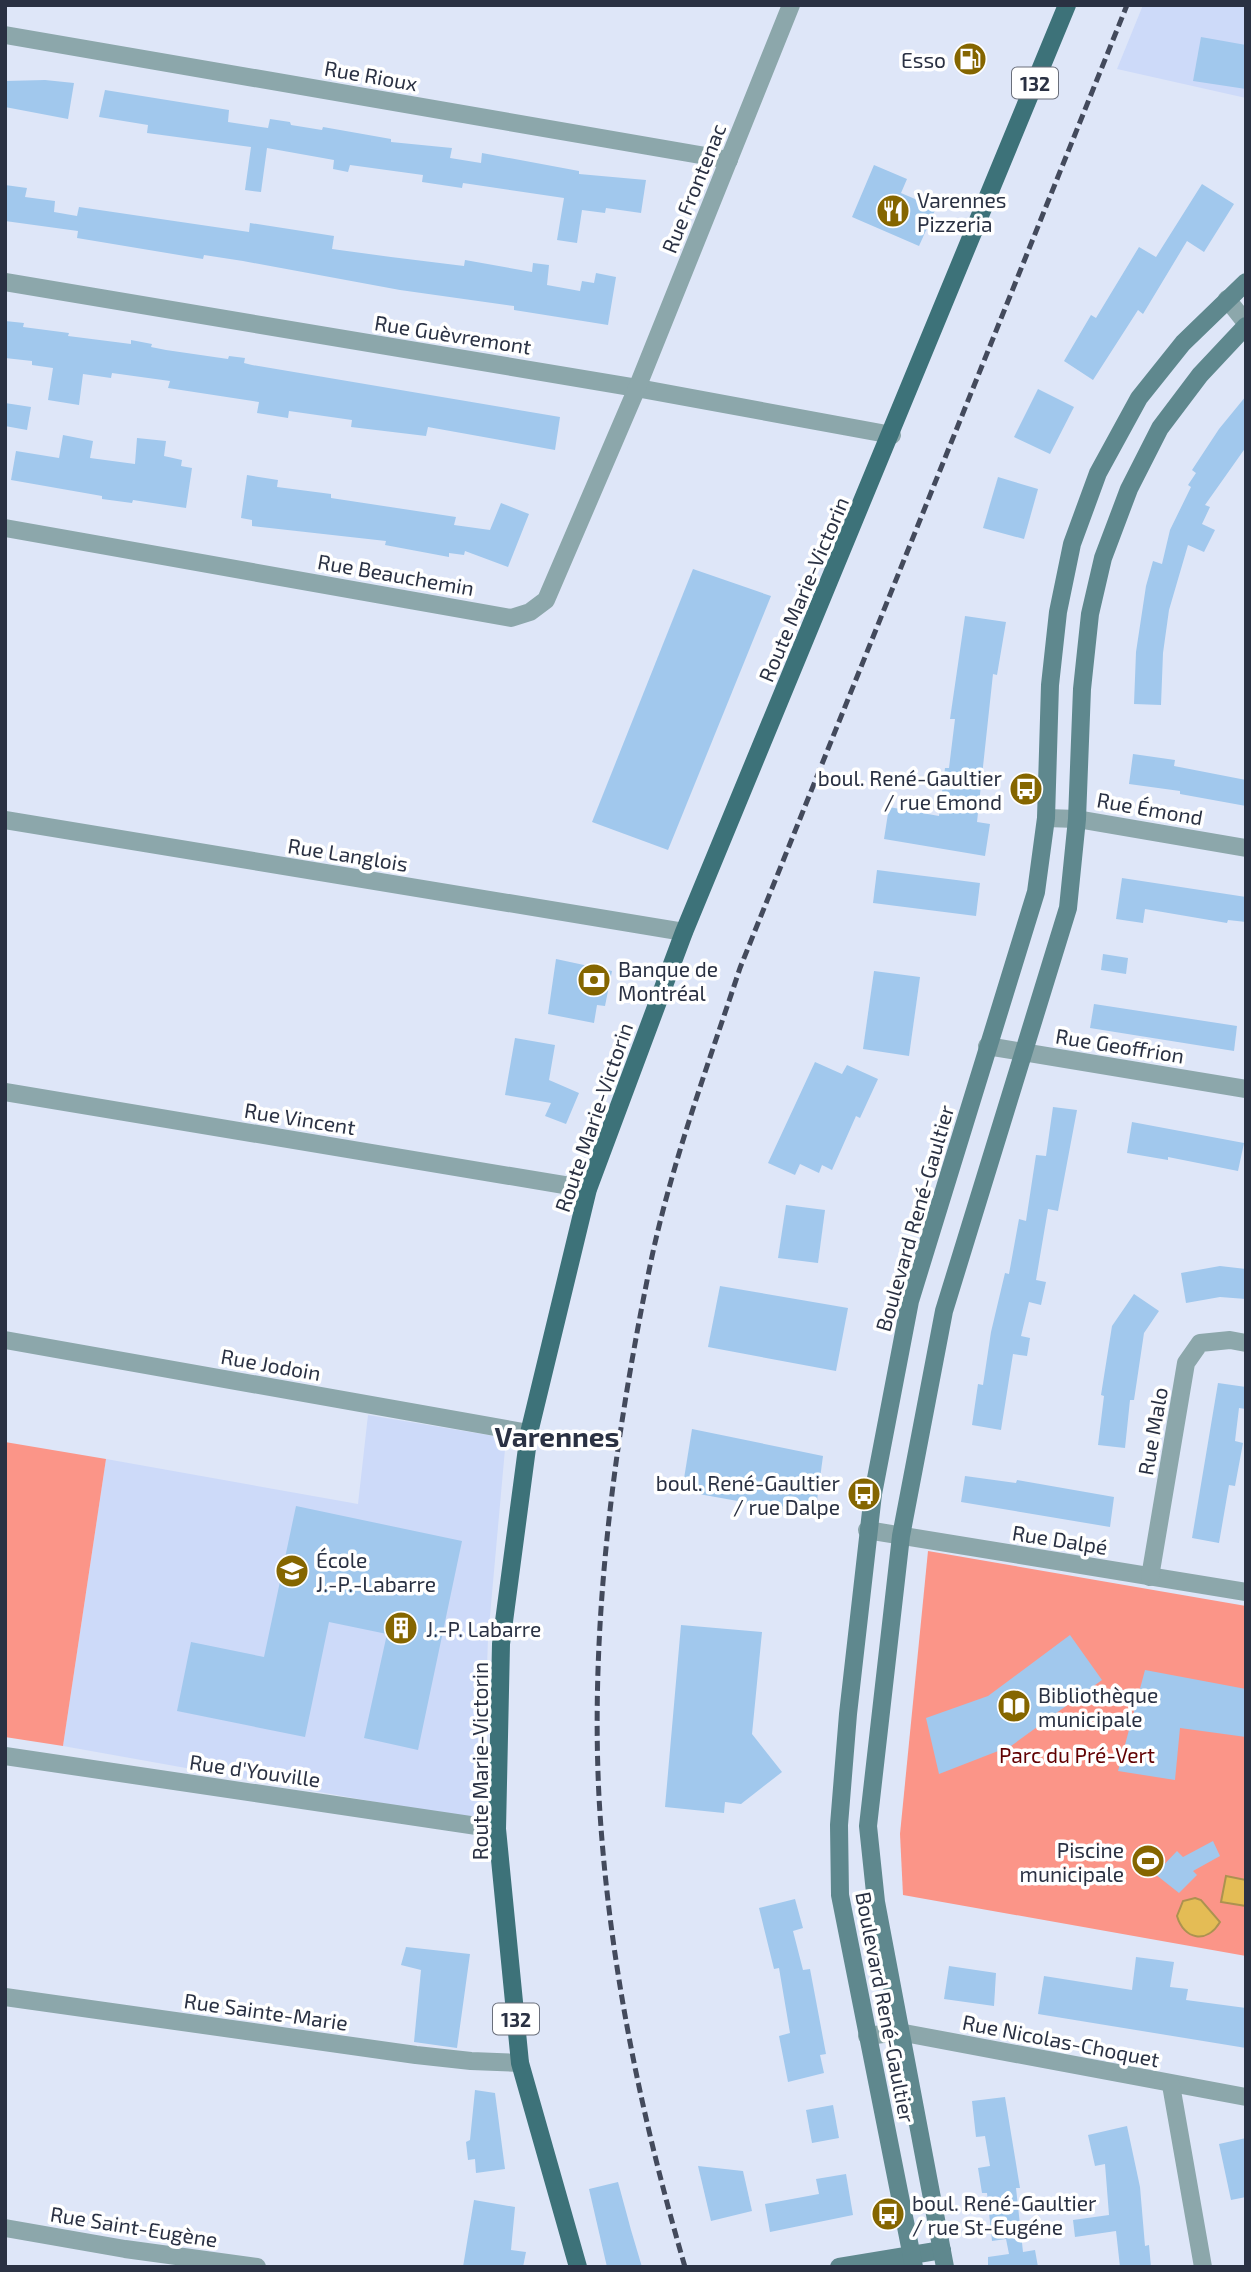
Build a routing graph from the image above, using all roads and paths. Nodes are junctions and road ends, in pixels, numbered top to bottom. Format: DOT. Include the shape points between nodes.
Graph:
graph roads {
  1 [pos="791,5"];
  2 [pos="1067,5"];
  3 [pos="5,35"];
  4 [pos="729,160"];
  5 [pos="5,282"];
  6 [pos="1246,282"];
  7 [pos="1227,299"];
  8 [pos="1246,324"];
  9 [pos="637,388"];
  10 [pos="892,435"];
  11 [pos="5,528"];
  12 [pos="1046,818"];
  13 [pos="1077,819"];
  14 [pos="5,820"];
  15 [pos="1246,848"];
  16 [pos="684,932"];
  17 [pos="987,1046"];
  18 [pos="1021,1052"];
  19 [pos="1246,1089"];
  20 [pos="5,1092"];
  21 [pos="588,1189"];
  22 [pos="5,1339"];
  23 [pos="1246,1343"];
  24 [pos="529,1433"];
  25 [pos="867,1530"];
  26 [pos="901,1536"];
  27 [pos="1150,1577"];
  28 [pos="1246,1592"];
  29 [pos="5,1756"];
  30 [pos="839,1825"];
  31 [pos="868,1826"];
  32 [pos="497,1829"];
  33 [pos="5,1997"];
  34 [pos="899,2032"];
  35 [pos="867,2036"];
  36 [pos="520,2063"];
  37 [pos="1171,2085"];
  38 [pos="1246,2097"];
  39 [pos="5,2228"];
  40 [pos="944,2258"];
  41 [pos="913,2261"];
  42 [pos="257,2267"];
  43 [pos="578,2267"];
  44 [pos="839,2267"];
  45 [pos="1203,2267"];
  1 -- 4 [label="street, Rue Frontenac"];
  2 -- 10 [label="main road, Route Marie-Victorin / 132"];
  3 -- 4 [label="street, Rue Rioux"];
  4 -- 9 [label="street, Rue Frontenac"];
  5 -- 9 [label="street, Rue Guèvremont"];
  6 -- 7 [label="street, Boulevard René-Gaultier"];
  7 -- 8 [label="street"];
  7 -- 12 [label="street, Boulevard René-Gaultier" via="1183,343 1139,398 1098,473 1072,544 1050,685"];
  8 -- 13 [label="street, Boulevard René-Gaultier" via="1160,428 1129,489 1103,558 1090,614 1082,689"];
  9 -- 10 [label="street, Rue Guèvremont"];
  9 -- 11 [label="street, Rue Beauchemin" via="546,600 511,618"];
  10 -- 16 [label="main road, Route Marie-Victorin / 132"];
  12 -- 13 [label="street, Rue Émond"];
  12 -- 17 [label="street, Boulevard René-Gaultier" via="1036,892"];
  13 -- 15 [label="street, Rue Émond"];
  13 -- 18 [label="street, Boulevard René-Gaultier" via="1068,908"];
  14 -- 16 [label="street, Rue Langlois"];
  16 -- 21 [label="main road, Route Marie-Victorin / 132"];
  17 -- 18 [label="street, Rue Geoffrion"];
  17 -- 25 [label="street, Boulevard René-Gaultier" via="909,1301"];
  18 -- 19 [label="street, Rue Geoffrion"];
  18 -- 26 [label="street, Boulevard René-Gaultier" via="944,1311"];
  20 -- 21 [label="street, Rue Vincent"];
  21 -- 24 [label="main road, Route Marie-Victorin / 132"];
  22 -- 24 [label="street, Rue Jodoin"];
  23 -- 27 [label="street, Rue Malo" via="1200,1343 1186,1363"];
  24 -- 32 [label="main road, Route Marie-Victorin / 132" via="501,1644"];
  25 -- 26 [label="street, Rue Dalpé"];
  25 -- 30 [label="street, Boulevard René-Gaultier"];
  26 -- 27 [label="street, Rue Dalpé"];
  26 -- 31 [label="street, Boulevard René-Gaultier"];
  27 -- 28 [label="street, Rue Dalpé"];
  29 -- 32 [label="street, Rue d'Youville"];
  30 -- 31 [label="street"];
  30 -- 35 [label="street, Boulevard René-Gaultier" via="840,1895"];
  31 -- 34 [label="street, Boulevard René-Gaultier"];
  32 -- 36 [label="main road, Route Marie-Victorin / 132"];
  33 -- 36 [label="street, Rue Sainte-Marie" via="416,2055"];
  34 -- 35 [label="street, Rue Nicolas-Choquet"];
  34 -- 37 [label="street, Rue Nicolas-Choquet"];
  34 -- 40 [label="street, Boulevard René-Gaultier"];
  35 -- 41 [label="street, Boulevard René-Gaultier"];
  36 -- 43 [label="main road, Route Marie-Victorin / 132"];
  37 -- 38 [label="street, Rue Nicolas-Choquet"];
  37 -- 45 [label="street"];
  39 -- 42 [label="street, Rue Saint-Eugène"];
  40 -- 41 [label="street"];
  41 -- 44 [label="street"];
}
